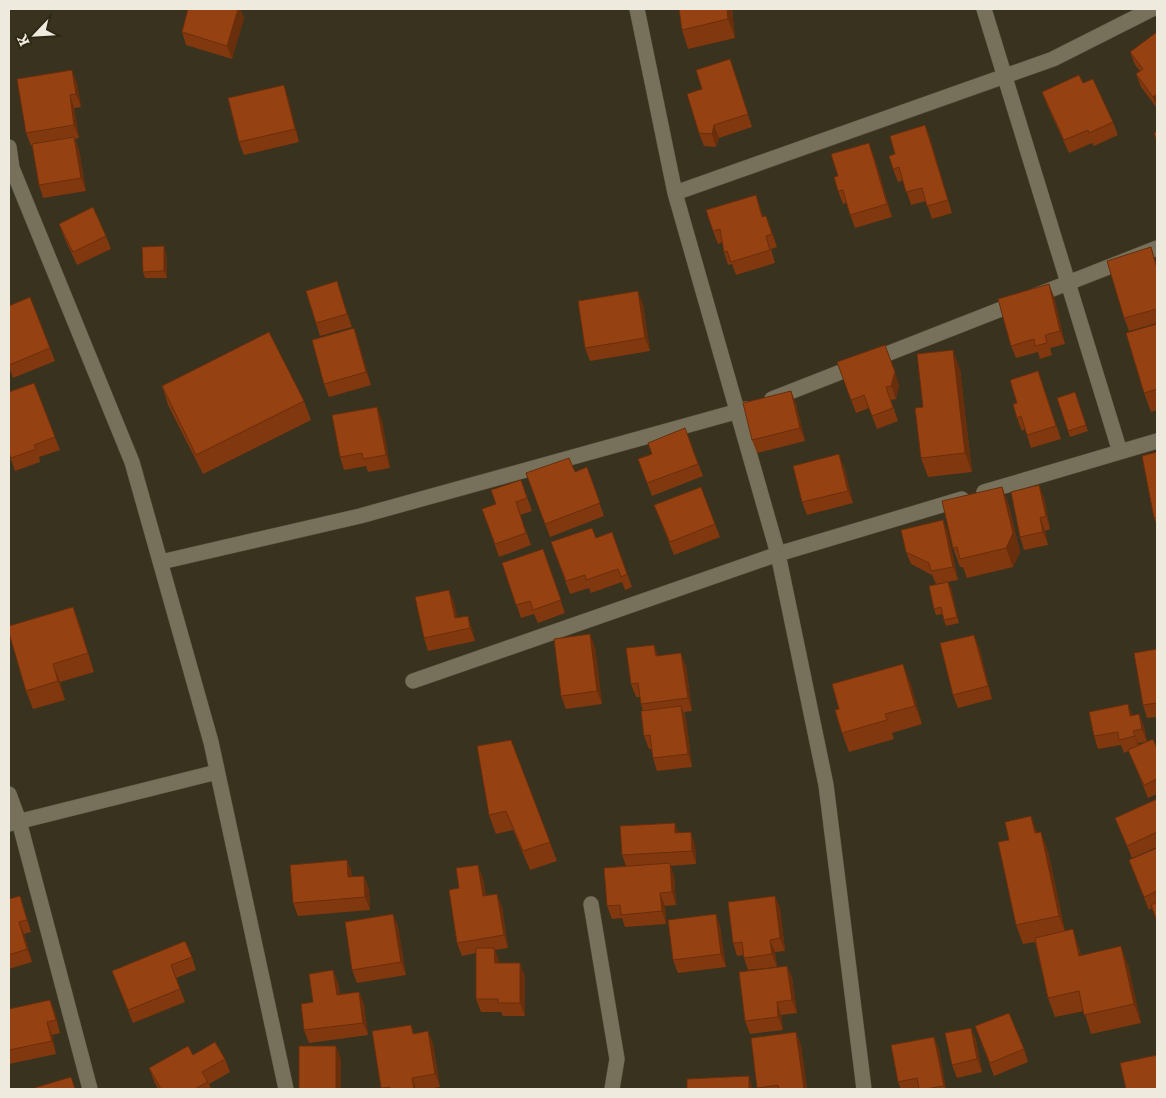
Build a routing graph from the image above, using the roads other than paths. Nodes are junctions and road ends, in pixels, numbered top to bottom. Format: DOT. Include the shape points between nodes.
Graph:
graph roads {
  1 [pos="637,9"];
  2 [pos="984,9"];
  3 [pos="1152,9"];
  4 [pos="1006,76"];
  5 [pos="9,147"];
  6 [pos="675,193"];
  7 [pos="1157,248"];
  8 [pos="1069,282"];
  9 [pos="737,412"];
  10 [pos="1157,441"];
  11 [pos="1120,452"];
  12 [pos="778,554"];
  13 [pos="161,562"];
  14 [pos="413,681"];
  15 [pos="217,772"];
  16 [pos="9,794"];
  17 [pos="14,822"];
  18 [pos="591,904"];
  19 [pos="90,1089"];
  20 [pos="286,1089"];
  21 [pos="612,1089"];
  22 [pos="864,1089"];
  1 -- 6 [label="street"];
  2 -- 4 [label="street"];
  3 -- 4 [label="street" via="1053,59"];
  4 -- 6 [label="street"];
  4 -- 8 [label="street"];
  5 -- 13 [label="street" via="12,168 132,462"];
  6 -- 9 [label="street"];
  7 -- 8 [label="street"];
  8 -- 9 [label="street"];
  8 -- 11 [label="street"];
  9 -- 12 [label="street"];
  9 -- 13 [label="street" via="360,516"];
  10 -- 11 [label="street"];
  11 -- 12 [label="street"];
  12 -- 14 [label="street"];
  12 -- 22 [label="street" via="826,785"];
  13 -- 15 [label="street"];
  15 -- 17 [label="street"];
  15 -- 20 [label="street"];
  16 -- 17 [label="street"];
  17 -- 19 [label="street"];
  18 -- 21 [label="street" via="617,1059"];
}
